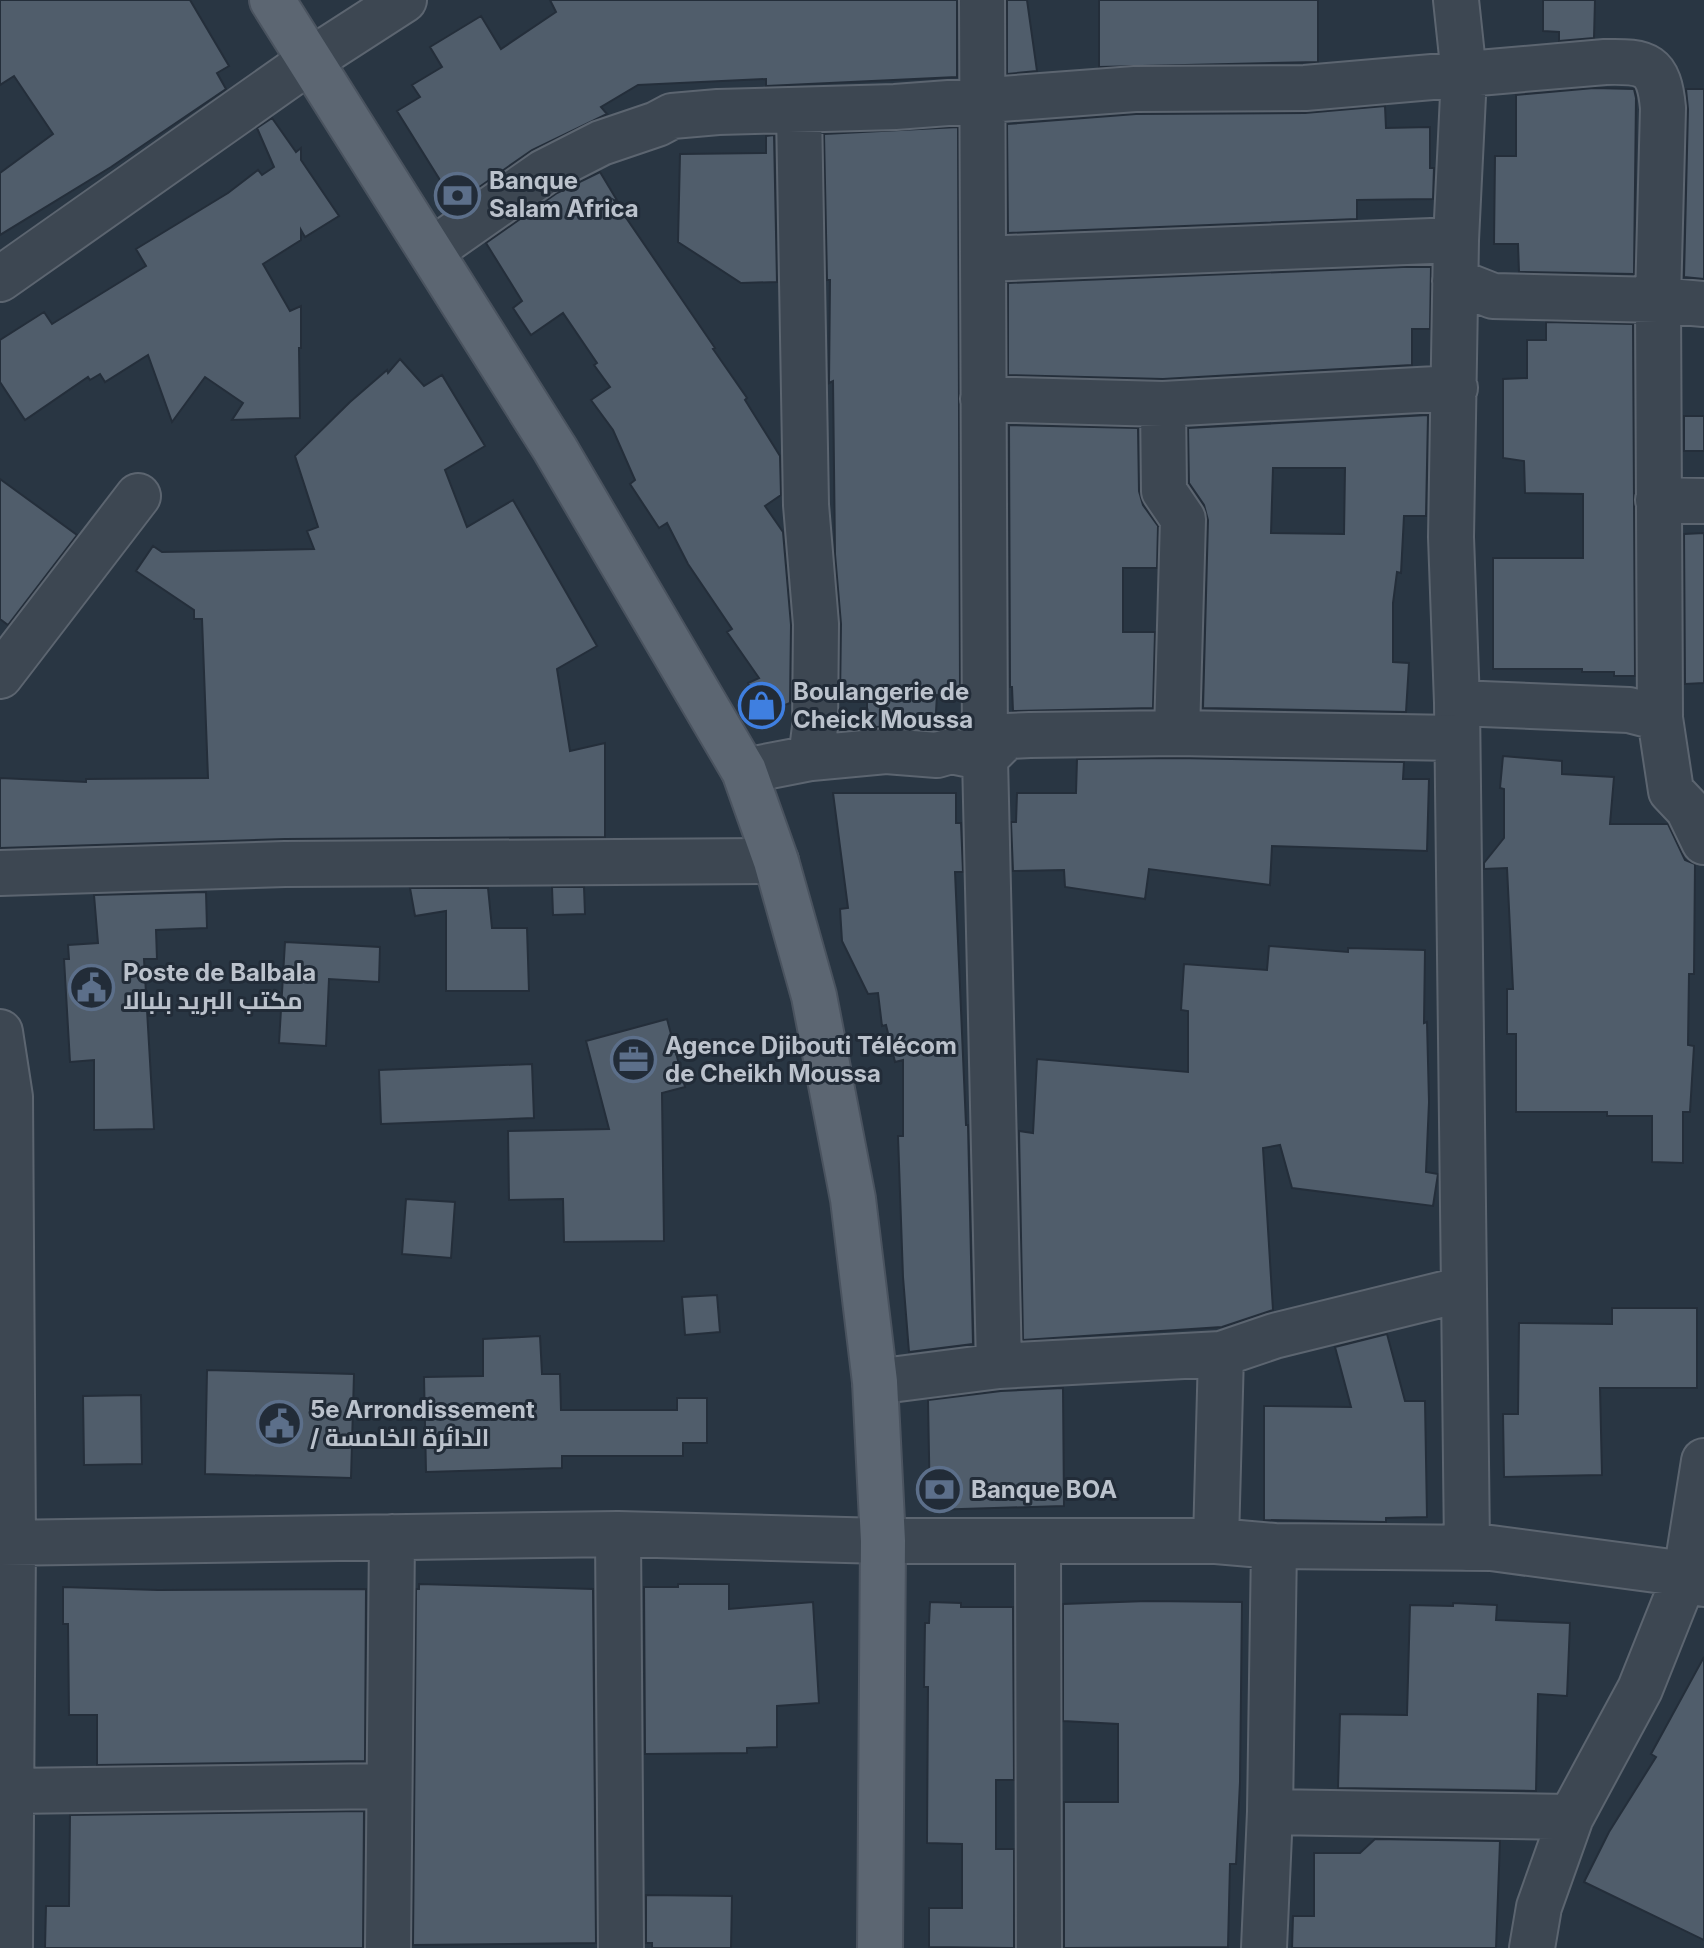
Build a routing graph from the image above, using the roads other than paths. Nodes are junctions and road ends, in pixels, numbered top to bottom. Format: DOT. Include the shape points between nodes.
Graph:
graph roads {
  1 [pos="272,0"];
  2 [pos="404,0"];
  3 [pos="982,0"];
  4 [pos="1456,0"];
  5 [pos="311,60"];
  6 [pos="1464,75"];
  7 [pos="984,99"];
  8 [pos="799,111"];
  9 [pos="431,251"];
  10 [pos="984,259"];
  11 [pos="1456,260"];
  12 [pos="0,279"];
  13 [pos="1658,300"];
  14 [pos="1704,304"];
  15 [pos="1455,388"];
  16 [pos="983,399"];
  17 [pos="1163,404"];
  18 [pos="138,496"];
  19 [pos="1658,500"];
  20 [pos="1704,501"];
  21 [pos="0,676"];
  22 [pos="1660,718"];
  23 [pos="1456,720"];
  24 [pos="1177,733"];
  25 [pos="811,758"];
  26 [pos="985,758"];
  27 [pos="744,771"];
  28 [pos="1704,842"];
  29 [pos="776,861"];
  30 [pos="0,873"];
  31 [pos="0,1032"];
  32 [pos="1464,1289"];
  33 [pos="6,1304"];
  34 [pos="1221,1354"];
  35 [pos="999,1366"];
  36 [pos="875,1382"];
  37 [pos="1704,1461"];
  38 [pos="618,1534"];
  39 [pos="392,1537"];
  40 [pos="883,1541"];
  41 [pos="1216,1541"];
  42 [pos="7,1543"];
  43 [pos="1038,1543"];
  44 [pos="1274,1546"];
  45 [pos="1467,1548"];
  46 [pos="1695,1579"];
  47 [pos="389,1786"];
  48 [pos="10,1791"];
  49 [pos="1270,1812"];
  50 [pos="1571,1817"];
  51 [pos="10,1948"];
  52 [pos="388,1948"];
  53 [pos="621,1948"];
  54 [pos="880,1948"];
  55 [pos="1039,1948"];
  56 [pos="1264,1948"];
  57 [pos="1532,1948"];
  1 -- 5 [label="main road"];
  2 -- 5 [label="street"];
  3 -- 7 [label="street"];
  4 -- 6 [label="street"];
  5 -- 9 [label="main road"];
  5 -- 12 [label="street"];
  6 -- 7 [label="street" via="1305,88 1135,89"];
  6 -- 11 [label="street"];
  6 -- 13 [label="street" via="1627,62 1655,72 1663,108"];
  7 -- 8 [label="street"];
  7 -- 10 [label="street"];
  8 -- 9 [label="street" via="672,116 601,143 544,172"];
  8 -- 25 [label="street" via="806,505 816,624"];
  9 -- 27 [label="main road" via="555,449"];
  10 -- 11 [label="street"];
  10 -- 16 [label="street"];
  11 -- 13 [label="street" via="1493,296"];
  11 -- 15 [label="street"];
  13 -- 14 [label="street"];
  13 -- 19 [label="street"];
  15 -- 17 [label="street"];
  15 -- 23 [label="street" via="1451,537"];
  16 -- 17 [label="street"];
  16 -- 26 [label="street"];
  17 -- 24 [label="street" via="1164,491 1183,519"];
  18 -- 21 [label="street"];
  19 -- 20 [label="street"];
  19 -- 22 [label="street"];
  22 -- 23 [label="street" via="1629,710"];
  22 -- 28 [label="street" via="1671,791 1688,809"];
  23 -- 24 [label="street"];
  23 -- 32 [label="street"];
  24 -- 26 [label="street" via="1007,736"];
  25 -- 26 [label="street" via="886,751 951,751"];
  25 -- 27 [label="street"];
  26 -- 35 [label="street"];
  27 -- 29 [label="main road"];
  29 -- 30 [label="street" via="285,864"];
  29 -- 36 [label="main road" via="814,996 853,1199"];
  31 -- 33 [label="street" via="10,1097"];
  32 -- 34 [label="street"];
  32 -- 45 [label="street"];
  33 -- 42 [label="street"];
  34 -- 35 [label="street"];
  34 -- 41 [label="street"];
  35 -- 36 [label="street"];
  36 -- 40 [label="main road"];
  37 -- 46 [label="street"];
  38 -- 39 [label="street"];
  38 -- 40 [label="street"];
  38 -- 53 [label="street"];
  39 -- 42 [label="street"];
  39 -- 47 [label="street"];
  40 -- 43 [label="street"];
  40 -- 54 [label="main road"];
  41 -- 43 [label="street"];
  41 -- 44 [label="street"];
  42 -- 48 [label="street"];
  43 -- 55 [label="street"];
  44 -- 45 [label="street"];
  44 -- 49 [label="street"];
  45 -- 46 [label="street"];
  46 -- 50 [label="street"];
  47 -- 48 [label="street"];
  47 -- 52 [label="street"];
  48 -- 51 [label="street"];
  49 -- 50 [label="street"];
  49 -- 56 [label="street"];
  50 -- 57 [label="street" via="1539,1907"];
}
